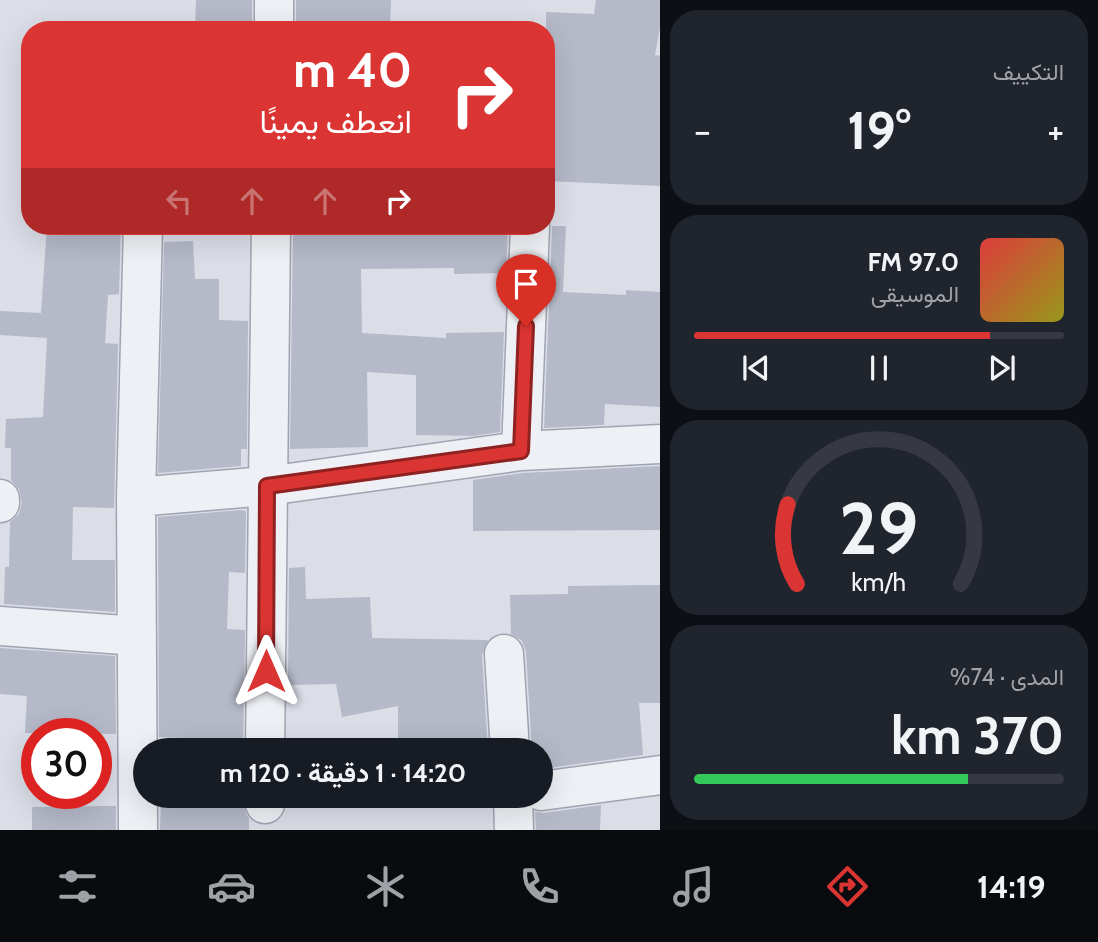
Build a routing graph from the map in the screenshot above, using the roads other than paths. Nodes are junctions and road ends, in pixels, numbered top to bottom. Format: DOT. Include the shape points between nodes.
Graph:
graph roads {
  1 [pos="274,0"];
  2 [pos="274,21"];
  3 [pos="143,235"];
  4 [pos="271,235"];
  5 [pos="530,235"];
  6 [pos="660,444"];
  7 [pos="521,451"];
  8 [pos="267,486"];
  9 [pos="136,497"];
  10 [pos="0,626"];
  11 [pos="137,636"];
  12 [pos="504,653"];
  13 [pos="265,738"];
  14 [pos="509,738"];
  15 [pos="660,775"];
  16 [pos="553,789"];
  17 [pos="513,808"];
  18 [pos="138,830"];
  19 [pos="514,830"];
  1 -- 2 [label="street"];
  3 -- 9 [label="street"];
  4 -- 8 [label="street"];
  5 -- 7 [label="street"];
  6 -- 7 [label="street"];
  7 -- 8 [label="street"];
  8 -- 9 [label="street"];
  8 -- 13 [label="street"];
  9 -- 11 [label="street"];
  10 -- 11 [label="street"];
  11 -- 18 [label="street"];
  12 -- 14 [label="street"];
  15 -- 16 [label="street"];
  17 -- 19 [label="street"];
}
